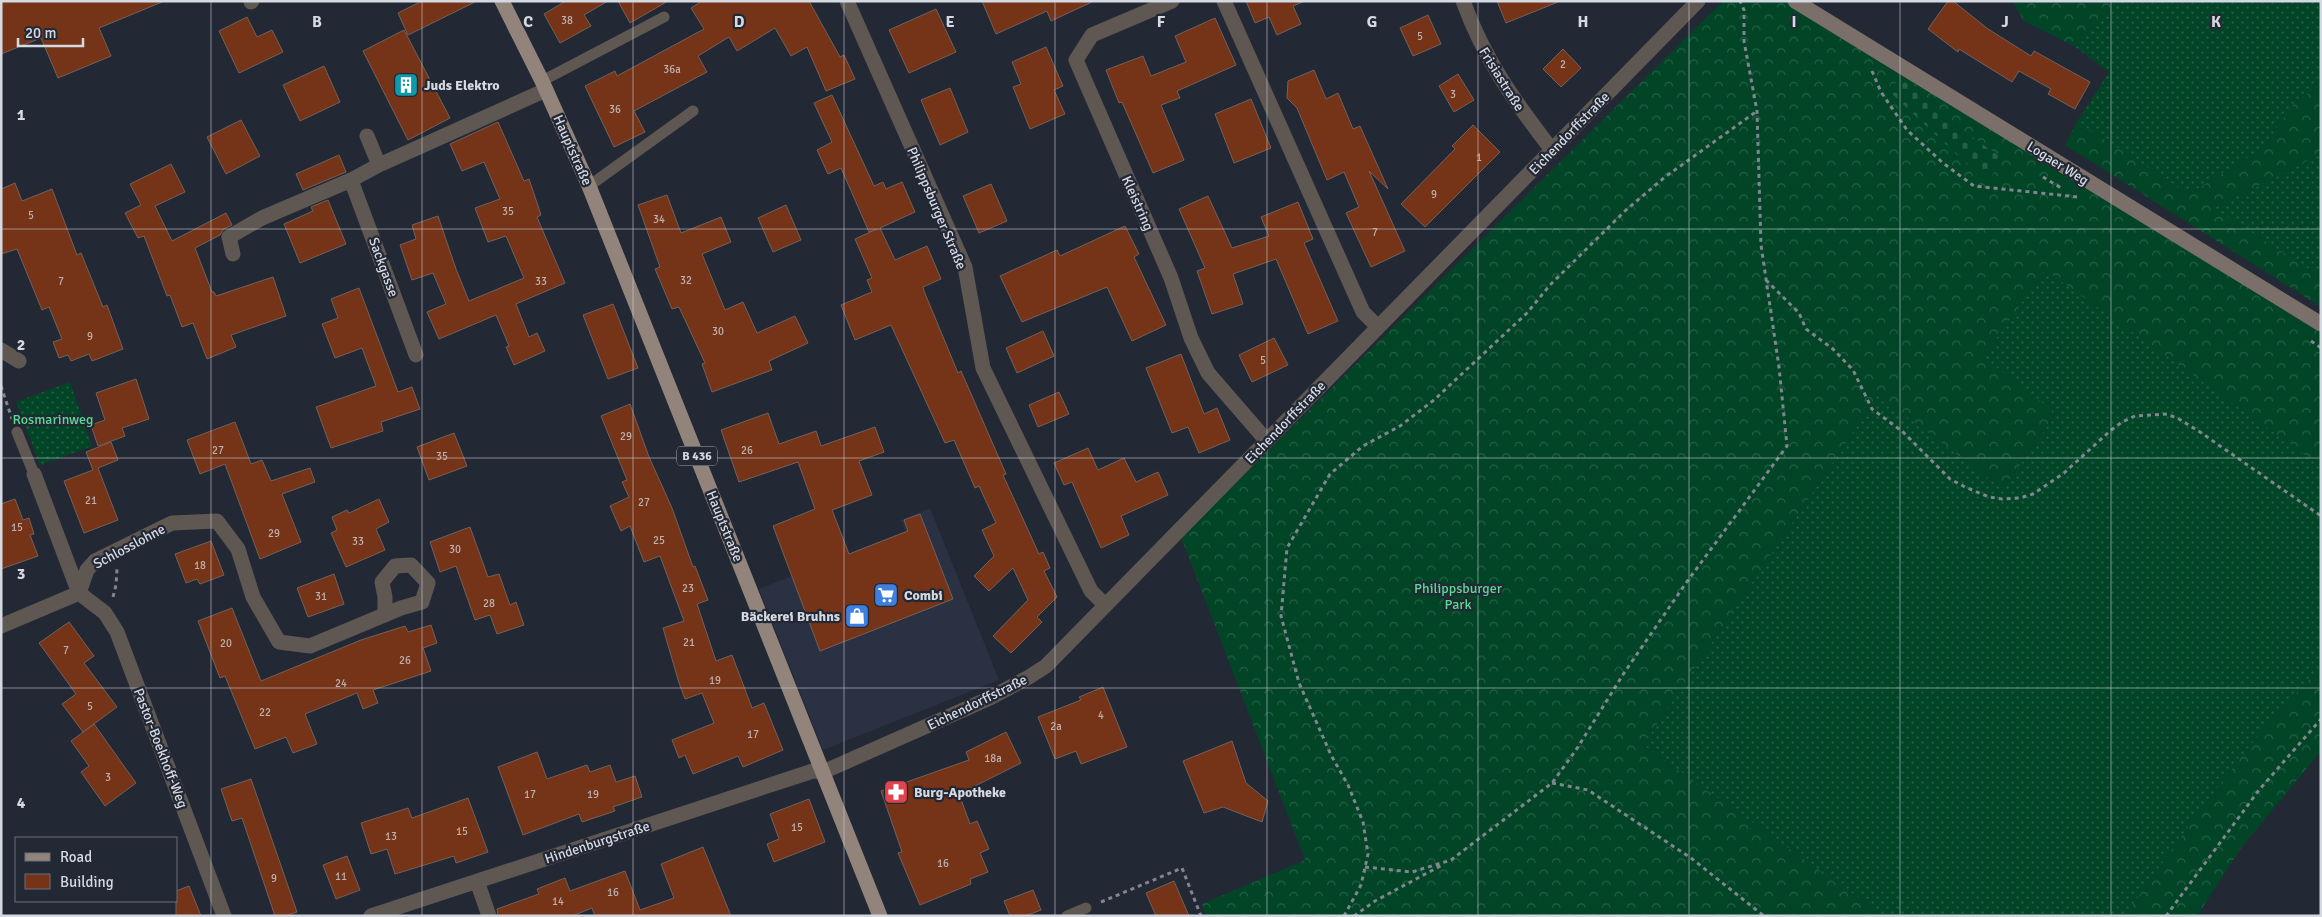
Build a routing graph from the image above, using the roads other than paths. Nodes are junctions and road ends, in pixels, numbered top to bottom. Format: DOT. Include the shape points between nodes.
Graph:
graph roads {
  1 [pos="502,1"];
  2 [pos="847,1"];
  3 [pos="1172,1"];
  4 [pos="1224,1"];
  5 [pos="1463,1"];
  6 [pos="1698,1"];
  7 [pos="1795,1"];
  8 [pos="664,17"];
  9 [pos="544,86"];
  10 [pos="693,111"];
  11 [pos="367,136"];
  12 [pos="1552,150"];
  13 [pos="379,165"];
  14 [pos="351,180"];
  15 [pos="589,186"];
  16 [pos="233,254"];
  17 [pos="2321,324"];
  18 [pos="1378,327"];
  19 [pos="1,350"];
  20 [pos="416,355"];
  21 [pos="19,361"];
  22 [pos="17,432"];
  23 [pos="1266,440"];
  24 [pos="34,474"];
  25 [pos="79,592"];
  26 [pos="1105,605"];
  27 [pos="385,615"];
  28 [pos="1,626"];
  29 [pos="823,772"];
  30 [pos="477,881"];
  31 [pos="1086,908"];
  32 [pos="224,916"];
  33 [pos="371,916"];
  34 [pos="490,916"];
  35 [pos="880,916"];
  36 [pos="1067,916"];
  1 -- 9 [label="main road, Hauptstraße / B 436"];
  2 -- 26 [label="street, Philippsburger Straße" via="965,267 983,368 1092,591"];
  3 -- 23 [label="street, Kleistring" via="1092,35 1076,60 1171,278 1191,338 1208,373"];
  4 -- 18 [label="street" via="1363,312"];
  5 -- 12 [label="street, Frisiastraße" via="1486,55 1514,102"];
  6 -- 12 [label="street, Eichendorffstraße"];
  7 -- 17 [label="street, Logaer Weg"];
  8 -- 9 [label="lane"];
  9 -- 13 [label="street"];
  9 -- 15 [label="main road, Hauptstraße / B 436"];
  10 -- 15 [label="lane"];
  11 -- 13 [label="street"];
  12 -- 18 [label="street, Eichendorffstraße"];
  13 -- 14 [label="street"];
  14 -- 16 [label="street" via="262,218 229,237"];
  14 -- 20 [label="street, Sackgasse"];
  15 -- 29 [label="main road, Hauptstraße / B 436"];
  18 -- 23 [label="street, Eichendorffstraße"];
  19 -- 21 [label="street"];
  22 -- 24 [label="lane"];
  23 -- 26 [label="street, Eichendorffstraße"];
  24 -- 25 [label="street"];
  25 -- 27 [label="street, Schlosslohne" via="87,570 95,561 172,524 217,522 238,549 253,597 279,642 310,646"];
  25 -- 28 [label="street"];
  25 -- 32 [label="street, Pastor-Boekhoff-Weg" via="105,613 117,632"];
  26 -- 29 [label="street, Eichendorffstraße" via="1046,666 1029,677 990,698"];
  29 -- 30 [label="street, Hindenburgstraße" via="813,771"];
  29 -- 35 [label="main road, Hauptstraße / B 436"];
  30 -- 33 [label="street, Hindenburgstraße"];
  30 -- 34 [label="street"];
  31 -- 36 [label="lane"];
}
